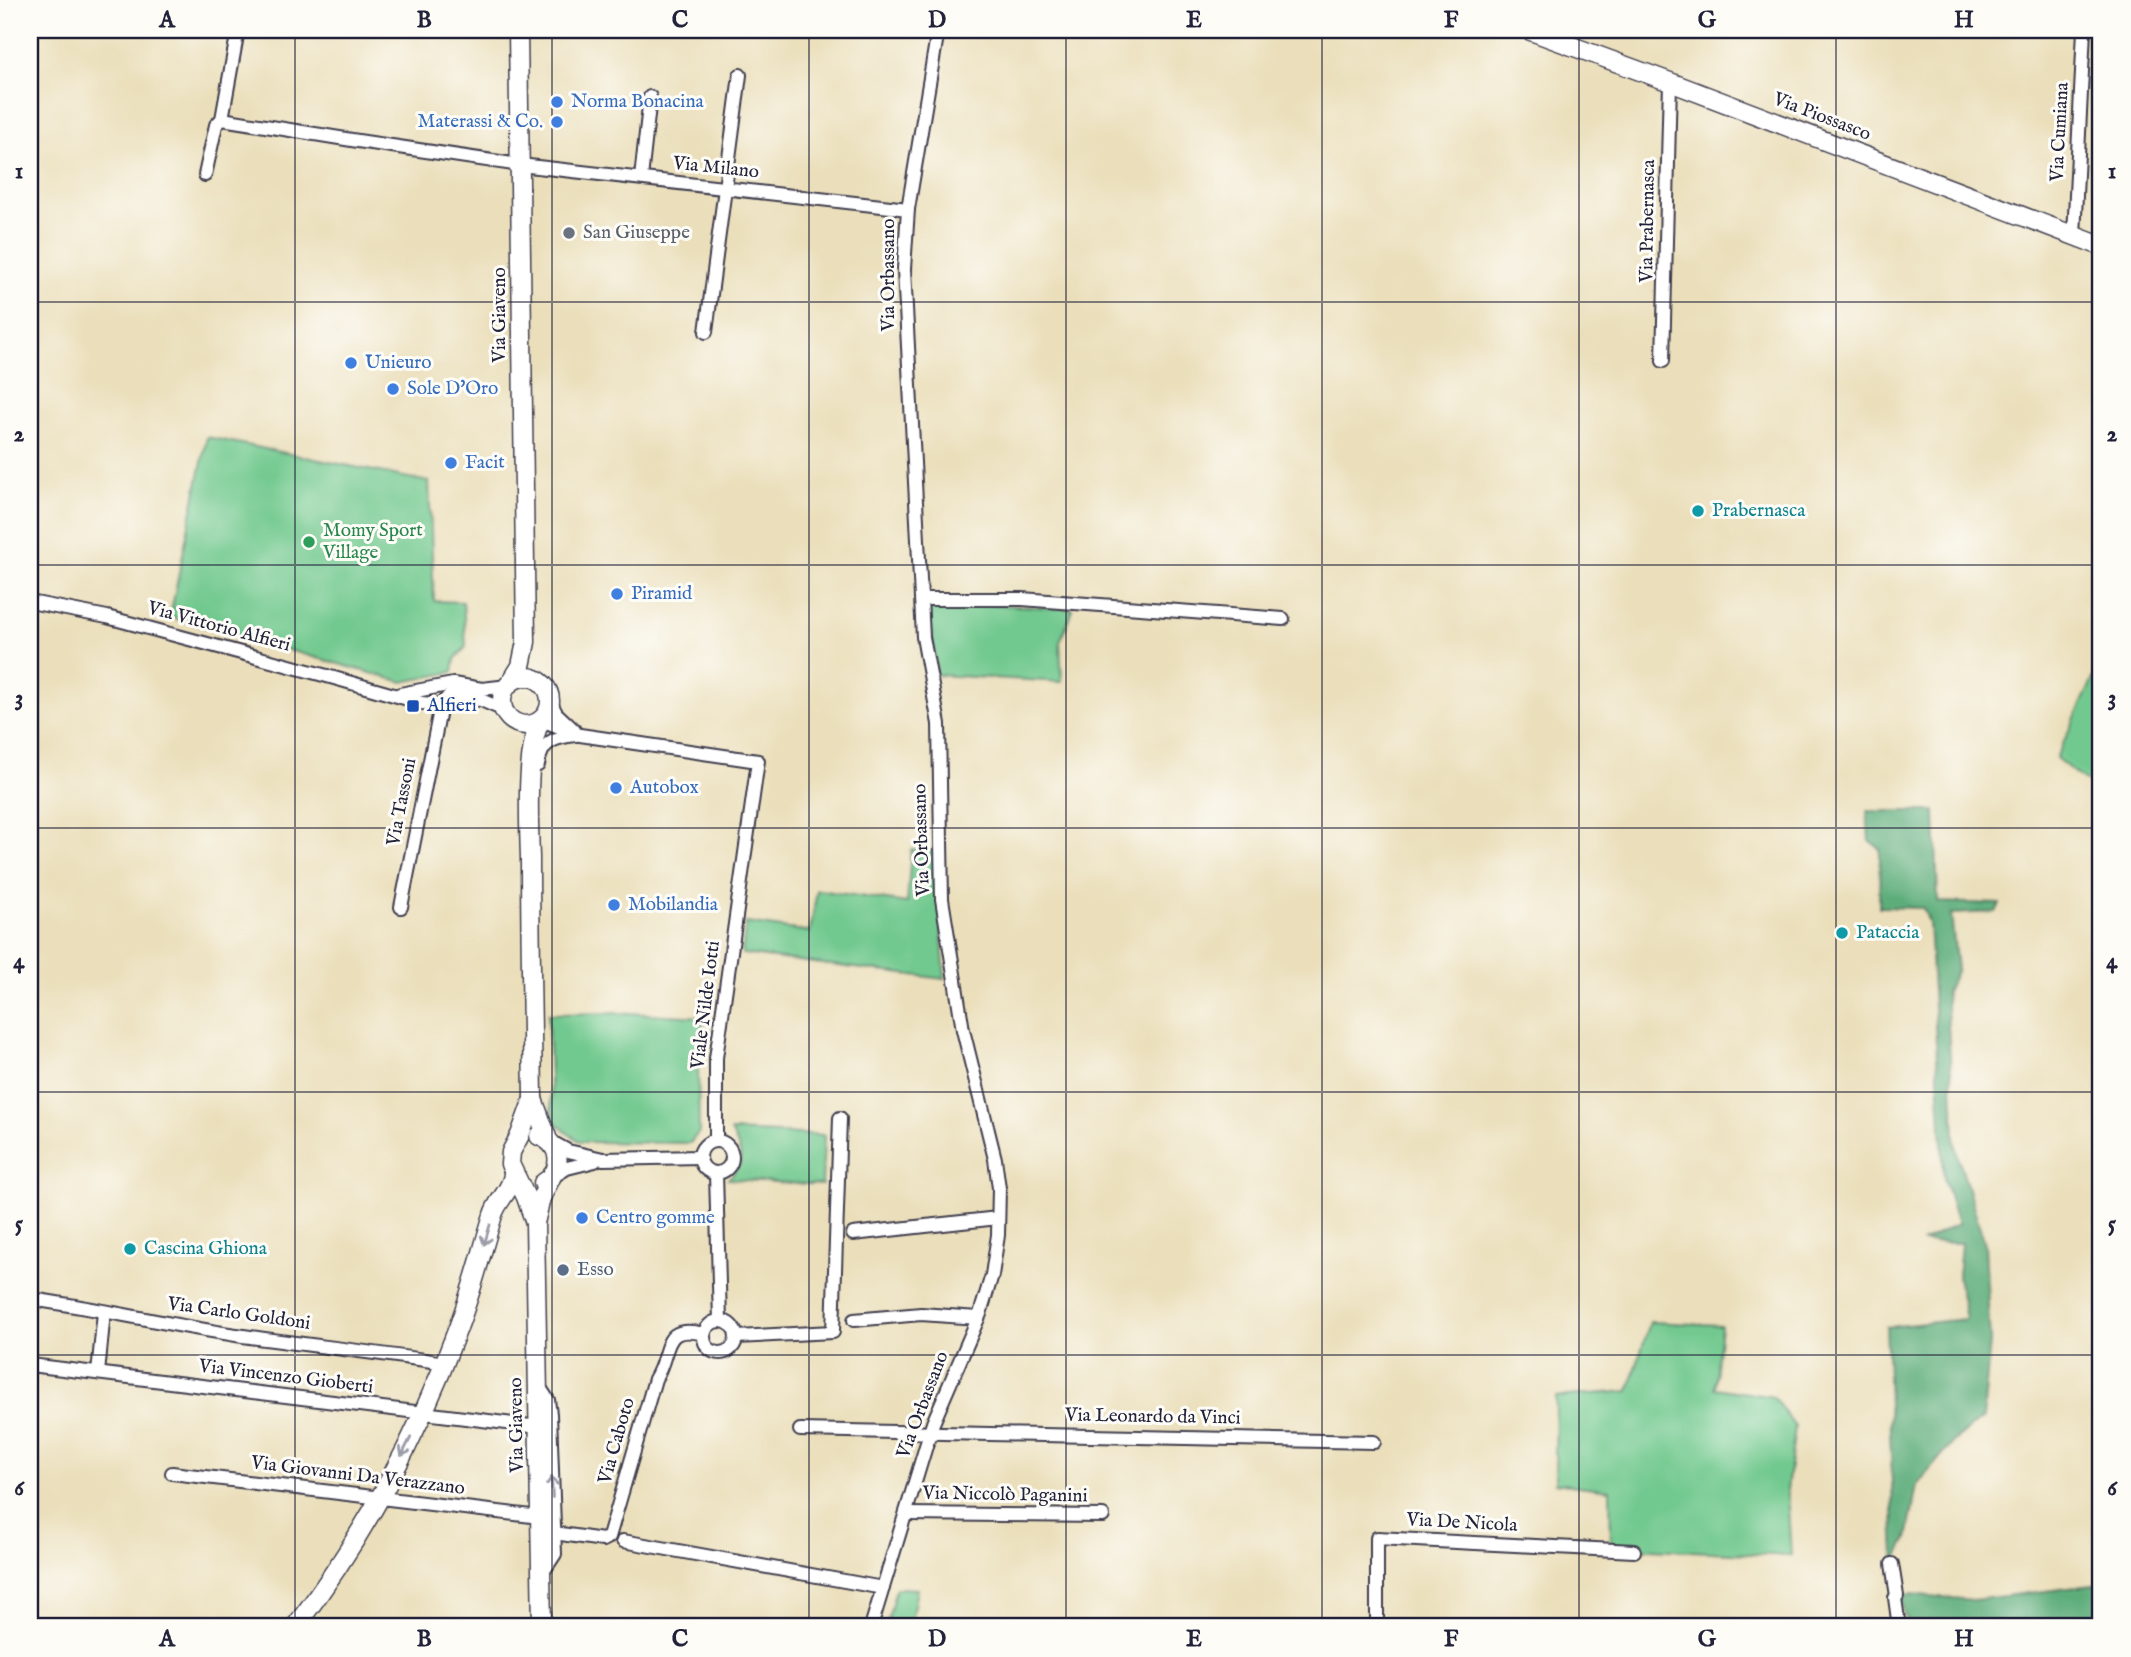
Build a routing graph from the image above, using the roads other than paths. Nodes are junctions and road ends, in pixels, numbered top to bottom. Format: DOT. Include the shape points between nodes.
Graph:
graph roads {
  1 [pos="238,30"];
  2 [pos="518,30"];
  3 [pos="938,30"];
  4 [pos="1528,30"];
  5 [pos="2084,30"];
  6 [pos="740,75"];
  7 [pos="1670,82"];
  8 [pos="649,97"];
  9 [pos="222,119"];
  10 [pos="520,165"];
  11 [pos="205,175"];
  12 [pos="641,178"];
  13 [pos="726,188"];
  14 [pos="908,209"];
  15 [pos="2074,236"];
  16 [pos="2101,246"];
  17 [pos="706,332"];
  18 [pos="1663,361"];
  19 [pos="922,600"];
  20 [pos="30,602"];
  21 [pos="1283,619"];
  22 [pos="526,642"];
  23 [pos="510,684"];
  24 [pos="542,684"];
  25 [pos="473,688"];
  26 [pos="397,695"];
  27 [pos="550,701"];
  28 [pos="441,705"];
  29 [pos="507,715"];
  30 [pos="541,720"];
  31 [pos="580,734"];
  32 [pos="529,808"];
  33 [pos="401,907"];
  34 [pos="533,1099"];
  35 [pos="840,1118"];
  36 [pos="548,1140"];
  37 [pos="517,1142"];
  38 [pos="716,1142"];
  39 [pos="700,1157"];
  40 [pos="603,1159"];
  41 [pos="716,1173"];
  42 [pos="515,1176"];
  43 [pos="551,1178"];
  44 [pos="998,1219"];
  45 [pos="535,1223"];
  46 [pos="853,1234"];
  47 [pos="30,1299"];
  48 [pos="104,1312"];
  49 [pos="978,1318"];
  50 [pos="854,1320"];
  51 [pos="720,1321"];
  52 [pos="704,1334"];
  53 [pos="736,1337"];
  54 [pos="444,1363"];
  55 [pos="30,1365"];
  56 [pos="98,1373"];
  57 [pos="538,1385"];
  58 [pos="423,1413"];
  59 [pos="538,1427"];
  60 [pos="800,1430"];
  61 [pos="931,1431"];
  62 [pos="1374,1442"];
  63 [pos="172,1473"];
  64 [pos="378,1498"];
  65 [pos="906,1514"];
  66 [pos="1103,1516"];
  67 [pos="540,1517"];
  68 [pos="554,1533"];
  69 [pos="623,1541"];
  70 [pos="1634,1551"];
  71 [pos="1892,1564"];
  72 [pos="540,1575"];
  73 [pos="883,1588"];
  74 [pos="295,1627"];
  75 [pos="542,1627"];
  76 [pos="871,1627"];
  77 [pos="1377,1627"];
  78 [pos="1899,1627"];
  1 -- 9 [label="street"];
  2 -- 10 [label="main road, Via Giaveno"];
  3 -- 14 [label="street, Via Orbassano"];
  4 -- 7 [label="main road, Via Piossasco"];
  5 -- 15 [label="street, Via Cumiana"];
  6 -- 13 [label="street"];
  7 -- 15 [label="main road, Via Piossasco"];
  7 -- 18 [label="street, Via Prabernasca"];
  8 -- 12 [label="street"];
  9 -- 10 [label="street, Via Milano"];
  9 -- 11 [label="street" via="216,125"];
  10 -- 12 [label="street, Via Milano"];
  10 -- 22 [label="main road, Via Giaveno"];
  12 -- 13 [label="street, Via Milano"];
  13 -- 14 [label="street, Via Milano"];
  13 -- 17 [label="street"];
  14 -- 19 [label="street, Via Orbassano" via="904,269"];
  15 -- 16 [label="main road, Via Piossasco"];
  19 -- 21 [label="street" via="1022,599"];
  19 -- 44 [label="street, Via Orbassano" via="923,637 939,724 942,899 962,1030 995,1159"];
  20 -- 26 [label="street, Via Vittorio Alfieri" via="107,617"];
  22 -- 23 [label="main road, Via Giaveno" via="521,666"];
  22 -- 24 [label="main road, Via Giaveno"];
  23 -- 24 [label="main road" via="523,678"];
  23 -- 25 [label="street, Via Vittorio Alfieri"];
  23 -- 29 [label="main road, Via Giaveno" via="502,697"];
  24 -- 27 [label="main road, Via Giaveno"];
  25 -- 26 [label="street, Via Vittorio Alfieri" via="453,684"];
  25 -- 28 [label="street, Via Vittorio Alfieri" via="448,697"];
  26 -- 28 [label="street, Via Vittorio Alfieri"];
  27 -- 30 [label="main road, Via Giaveno"];
  27 -- 31 [label="street"];
  28 -- 29 [label="street, Via Vittorio Alfieri" via="471,699"];
  28 -- 33 [label="street, Via Tassoni"];
  29 -- 30 [label="main road" via="526,725"];
  29 -- 32 [label="main road, Via Giaveno" via="522,743"];
  30 -- 31 [label="street"];
  30 -- 32 [label="main road, Via Giaveno" via="533,748"];
  31 -- 32 [label="street, Via Giaveno" via="543,747"];
  31 -- 38 [label="street, Viale Nilde Iotti" via="758,761 716,1058"];
  32 -- 34 [label="main road, Via Giaveno"];
  34 -- 36 [label="main road, Via Giaveno"];
  34 -- 37 [label="main road, Via Giaveno"];
  35 -- 53 [label="street" via="833,1332"];
  36 -- 37 [label="main road" via="529,1136"];
  36 -- 40 [label="street" via="569,1151"];
  36 -- 43 [label="main road, Via Giaveno" via="558,1158"];
  37 -- 42 [label="main road, Via Giaveno" via="509,1157"];
  38 -- 39 [label="street" via="704,1147"];
  38 -- 41 [label="street, Viale Nilde Iotti" via="727,1146 732,1158 726,1170"];
  39 -- 40 [label="street"];
  39 -- 41 [label="street" via="706,1169"];
  40 -- 43 [label="street" via="567,1168"];
  41 -- 51 [label="street, Viale Nilde Iotti"];
  42 -- 43 [label="main road" via="535,1184"];
  42 -- 45 [label="main road, Via Giaveno"];
  42 -- 54 [label="main road, one-way" via="494,1211"];
  43 -- 45 [label="main road, Via Giaveno"];
  44 -- 46 [label="street"];
  44 -- 49 [label="street, Via Orbassano" via="992,1275"];
  45 -- 57 [label="main road, Via Giaveno"];
  47 -- 48 [label="street, Via Carlo Goldoni"];
  48 -- 54 [label="street, Via Carlo Goldoni"];
  48 -- 56 [label="street"];
  49 -- 50 [label="street" via="921,1314"];
  49 -- 61 [label="street, Via Orbassano"];
  51 -- 52 [label="street"];
  51 -- 53 [label="street" via="730,1325"];
  52 -- 53 [label="street" via="706,1344 716,1352 729,1349"];
  52 -- 68 [label="street, Via Caboto" via="677,1333 668,1343 609,1537"];
  54 -- 58 [label="main road"];
  55 -- 56 [label="street, Via Vincenzo Gioberti"];
  56 -- 58 [label="street, Via Vincenzo Gioberti"];
  57 -- 59 [label="main road, Via Giaveno"];
  68 -- 57 [label="street, one-way" via="550,1414 548,1399"];
  58 -- 59 [label="street, Via Vincenzo Gioberti"];
  58 -- 64 [label="main road, one-way"];
  59 -- 67 [label="main road, Via Giaveno"];
  60 -- 61 [label="street, Via Leonardo da Vinci"];
  61 -- 62 [label="street, Via Leonardo da Vinci"];
  61 -- 65 [label="street, Via Orbassano"];
  63 -- 64 [label="street, Via Giovanni Da Verazzano"];
  64 -- 67 [label="street, Via Giovanni Da Verazzano"];
  64 -- 74 [label="main road"];
  65 -- 66 [label="street, Via Niccolò Paganini"];
  65 -- 73 [label="street, Via Orbassano"];
  67 -- 72 [label="main road, Via Giaveno"];
  68 -- 72 [label="street" via="555,1554"];
  69 -- 73 [label="street"];
  70 -- 77 [label="street, Via De Nicola" via="1377,1538"];
  71 -- 78 [label="street"];
  72 -- 75 [label="main road, Via Giaveno"];
  73 -- 76 [label="street, Via Orbassano"];
}
